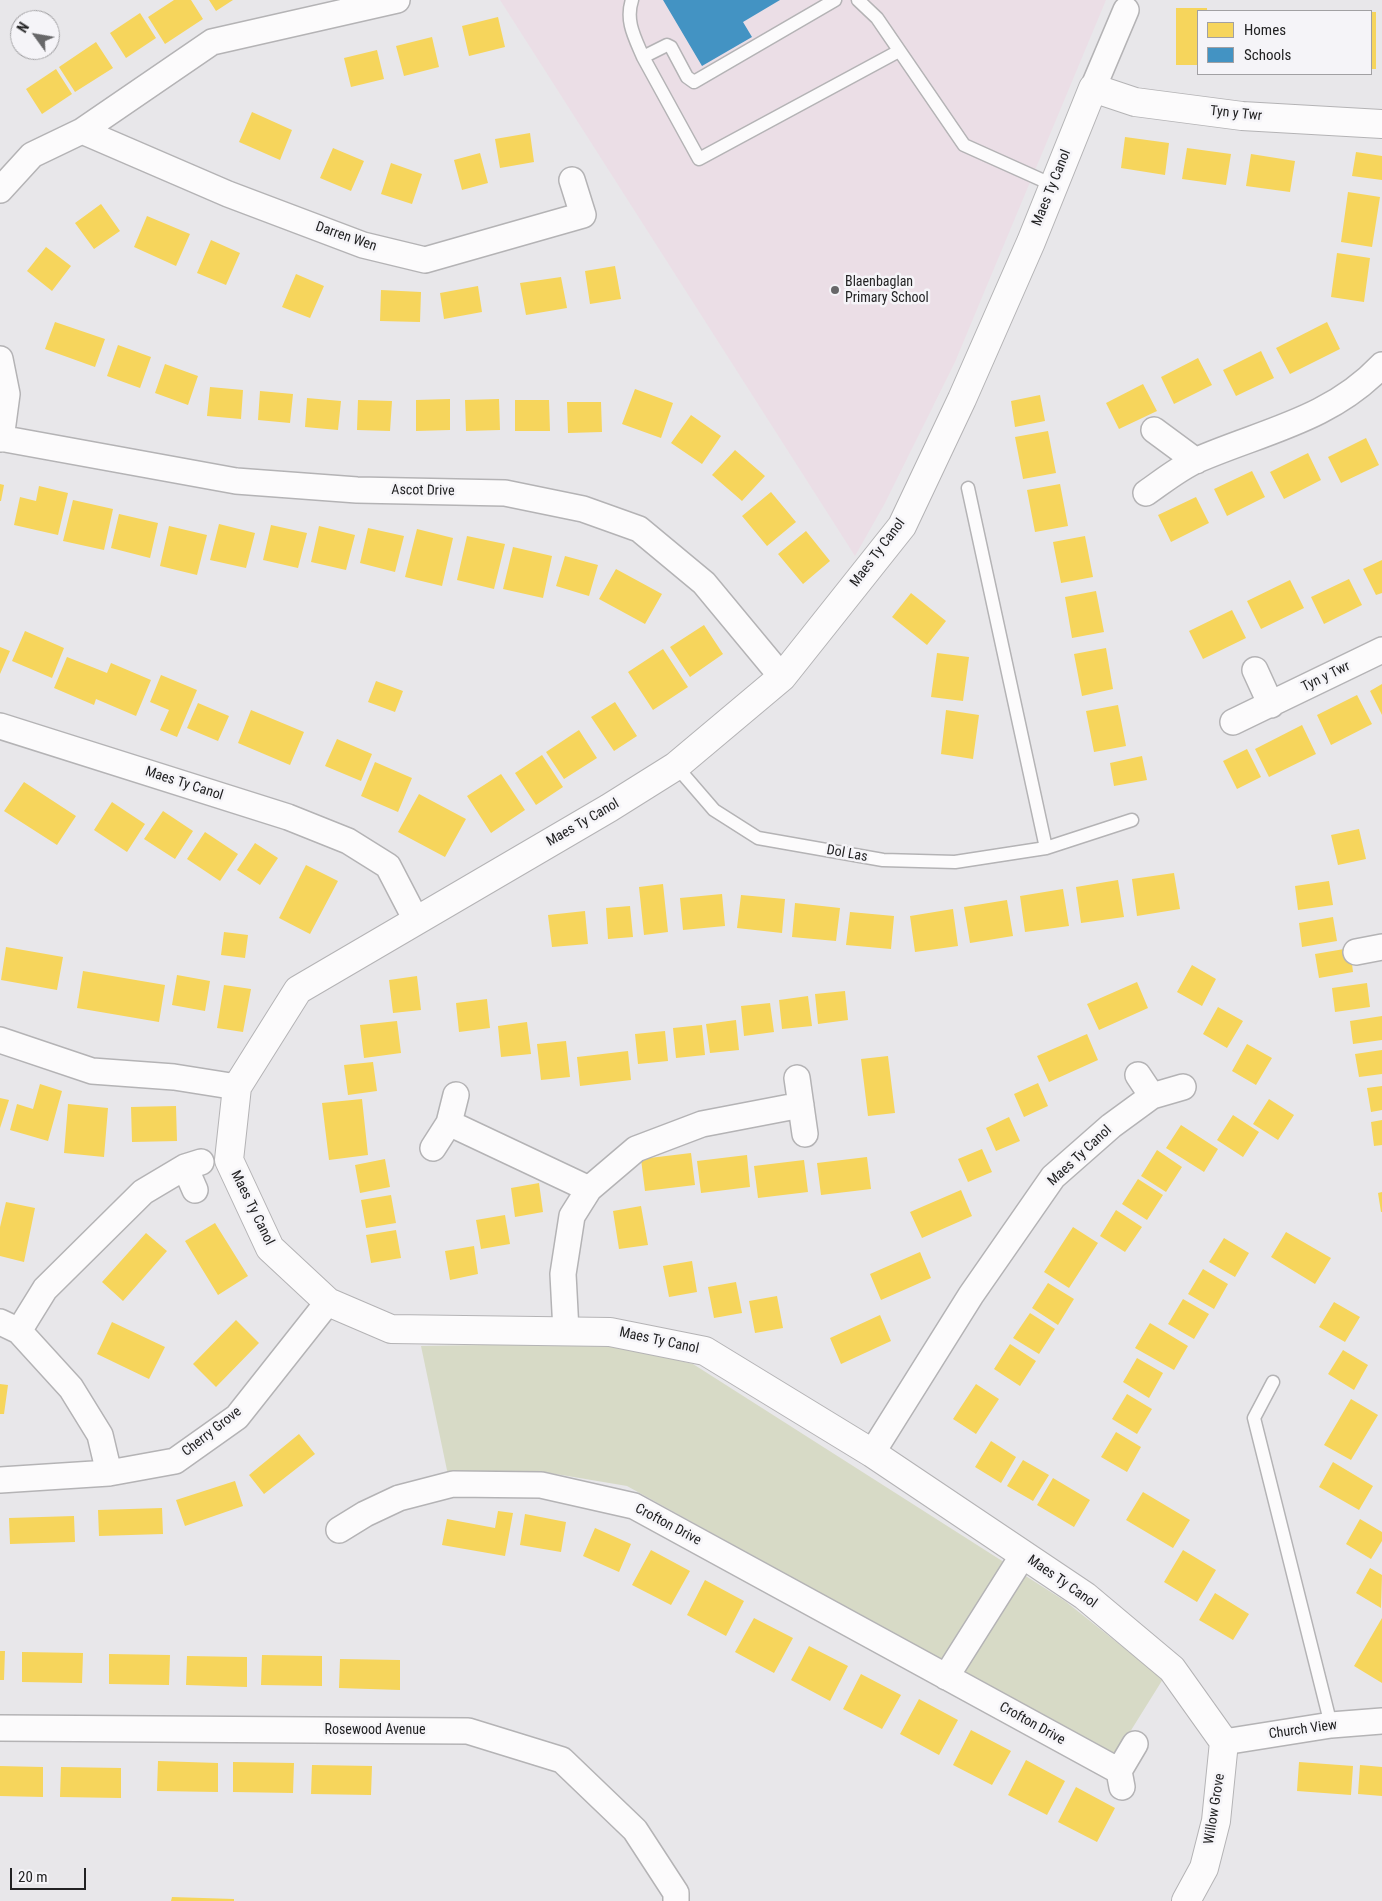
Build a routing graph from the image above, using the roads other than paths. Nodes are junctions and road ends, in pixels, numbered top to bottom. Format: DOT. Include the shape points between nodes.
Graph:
graph roads {
  1 [pos="397,0"];
  2 [pos="632,0"];
  3 [pos="835,0"];
  4 [pos="858,0"];
  5 [pos="1126,10"];
  6 [pos="899,51"];
  7 [pos="643,57"];
  8 [pos="1093,88"];
  9 [pos="1382,124"];
  10 [pos="82,131"];
  11 [pos="572,180"];
  12 [pos="1052,185"];
  13 [pos="0,190"];
  14 [pos="0,359"];
  15 [pos="1382,365"];
  16 [pos="1154,430"];
  17 [pos="0,439"];
  18 [pos="1196,461"];
  19 [pos="968,488"];
  20 [pos="1146,493"];
  21 [pos="1382,650"];
  22 [pos="1255,670"];
  23 [pos="782,677"];
  24 [pos="1271,704"];
  25 [pos="1233,722"];
  26 [pos="0,726"];
  27 [pos="676,766"];
  28 [pos="1132,820"];
  29 [pos="1046,848"];
  30 [pos="416,920"];
  31 [pos="1382,947"];
  32 [pos="1356,952"];
  33 [pos="0,1040"];
  34 [pos="1138,1075"];
  35 [pos="797,1078"];
  36 [pos="237,1087"];
  37 [pos="1183,1087"];
  38 [pos="456,1095"];
  39 [pos="1152,1096"];
  40 [pos="801,1105"];
  41 [pos="449,1123"];
  42 [pos="805,1134"];
  43 [pos="433,1148"];
  44 [pos="589,1189"];
  45 [pos="195,1190"];
  46 [pos="328,1302"];
  47 [pos="9,1327"];
  48 [pos="566,1331"];
  49 [pos="1274,1382"];
  50 [pos="872,1453"];
  51 [pos="109,1473"];
  52 [pos="0,1480"];
  53 [pos="339,1530"];
  54 [pos="1023,1555"];
  55 [pos="946,1677"];
  56 [pos="1382,1721"];
  57 [pos="1331,1725"];
  58 [pos="0,1728"];
  59 [pos="1224,1742"];
  60 [pos="1136,1744"];
  61 [pos="676,1901"];
  62 [pos="1186,1901"];
  1 -- 10 [label="street" via="212,42"];
  2 -- 7 [label="lane" via="630,25"];
  3 -- 7 [label="lane" via="694,82 687,77 667,45"];
  4 -- 6 [label="lane" via="877,18"];
  5 -- 8 [label="street, Maes Ty Canol"];
  6 -- 7 [label="lane" via="700,159"];
  6 -- 12 [label="lane" via="964,145"];
  8 -- 9 [label="street, Tyn y Twr" via="1135,102 1242,116"];
  8 -- 12 [label="street, Maes Ty Canol"];
  10 -- 11 [label="street, Darren Wen" via="228,194 363,245 425,260 583,215"];
  10 -- 13 [label="street" via="32,155"];
  12 -- 23 [label="street, Maes Ty Canol" via="1031,242 962,399 902,526"];
  14 -- 17 [label="street" via="7,394"];
  15 -- 18 [label="street" via="1364,385 1304,421"];
  16 -- 18 [label="street"];
  17 -- 23 [label="street, Ascot Drive" via="236,481 357,490 505,493 583,509 639,528 704,583"];
  18 -- 20 [label="street"];
  19 -- 29 [label="lane"];
  21 -- 24 [label="street, Tyn y Twr"];
  22 -- 24 [label="street"];
  23 -- 27 [label="street, Maes Ty Canol"];
  24 -- 25 [label="street, Tyn y Twr"];
  26 -- 30 [label="street, Maes Ty Canol" via="288,817 348,841 388,866"];
  27 -- 29 [label="lane, Dol Las" via="714,810 758,838 883,860 955,862"];
  27 -- 30 [label="street, Maes Ty Canol" via="610,808"];
  28 -- 29 [label="lane, Dol Las"];
  30 -- 36 [label="street, Maes Ty Canol" via="298,990"];
  31 -- 32 [label="street"];
  33 -- 36 [label="street" via="92,1071 174,1077"];
  34 -- 39 [label="street"];
  35 -- 40 [label="street"];
  36 -- 46 [label="street, Maes Ty Canol" via="229,1160 270,1248"];
  37 -- 39 [label="street, Maes Ty Canol"];
  38 -- 41 [label="street"];
  39 -- 50 [label="street, Maes Ty Canol" via="1111,1126 1053,1177 971,1295"];
  40 -- 42 [label="street"];
  40 -- 44 [label="street" via="702,1124 636,1149"];
  41 -- 43 [label="street"];
  41 -- 44 [label="street"];
  44 -- 48 [label="street" via="572,1216 563,1274"];
  45 -- 47 [label="street" via="193,1165 143,1192"];
  46 -- 48 [label="street, Maes Ty Canol" via="391,1328"];
  46 -- 51 [label="street, Cherry Grove" via="237,1417 175,1461"];
  47 -- 51 [label="street" via="71,1388 100,1435"];
  48 -- 50 [label="street, Maes Ty Canol" via="610,1332 705,1351"];
  49 -- 57 [label="lane" via="1254,1418"];
  50 -- 54 [label="street, Maes Ty Canol"];
  51 -- 52 [label="street, Cherry Grove"];
  53 -- 55 [label="street, Crofton Drive" via="371,1523 399,1498 453,1484 540,1485 634,1506"];
  54 -- 55 [label="street"];
  54 -- 59 [label="street, Maes Ty Canol" via="1085,1596 1172,1669"];
  55 -- 60 [label="street, Crofton Drive" via="1120,1779"];
  56 -- 57 [label="street, Church View"];
  57 -- 59 [label="street, Church View"];
  58 -- 61 [label="street, Rosewood Avenue" via="468,1731 562,1760 635,1830 676,1893"];
  59 -- 62 [label="street, Willow Grove" via="1216,1821 1204,1868"];
}
